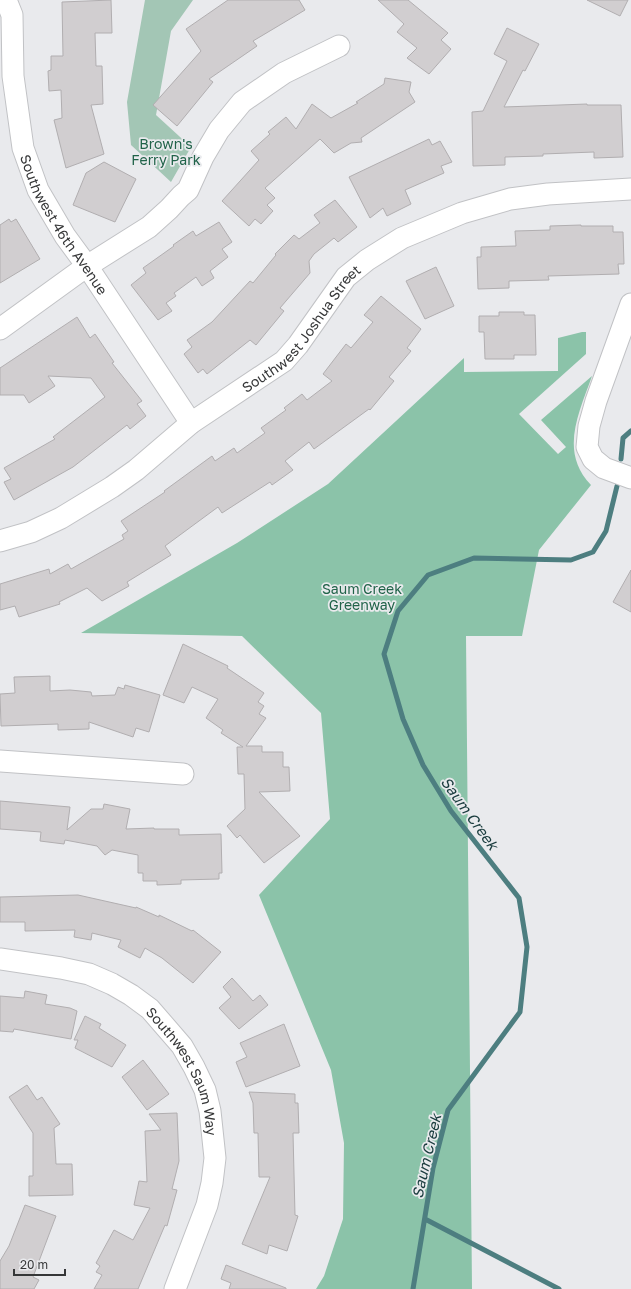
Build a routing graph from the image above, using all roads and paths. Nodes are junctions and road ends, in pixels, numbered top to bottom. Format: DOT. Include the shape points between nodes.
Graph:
graph roads {
  1 [pos="6,0"];
  2 [pos="339,46"];
  3 [pos="631,189"];
  4 [pos="87,266"];
  5 [pos="631,304"];
  6 [pos="0,329"];
  7 [pos="191,424"];
  8 [pos="631,478"];
  9 [pos="0,541"];
  10 [pos="0,762"];
  11 [pos="184,774"];
  12 [pos="0,959"];
  13 [pos="175,1289"];
  1 -- 4 [label="street, Southwest 46th Avenue" via="12,14 13,76 23,148 38,190 65,236"];
  2 -- 4 [label="street" via="284,73 242,102 218,130 188,190 149,227"];
  3 -- 7 [label="street, Southwest Joshua Street" via="510,199 462,213 402,238 346,277 284,361"];
  4 -- 6 [label="street"];
  4 -- 7 [label="street, Southwest 46th Avenue"];
  5 -- 8 [label="street" via="596,401 589,426 587,447 593,459 604,468"];
  7 -- 9 [label="street, Southwest Joshua Street" via="112,487 61,518 31,532"];
  10 -- 11 [label="street"];
  12 -- 13 [label="street, Southwest Saum Way" via="89,974 112,984 150,1009 182,1046 194,1068 205,1090 210,1111 215,1158 207,1206"];
}
